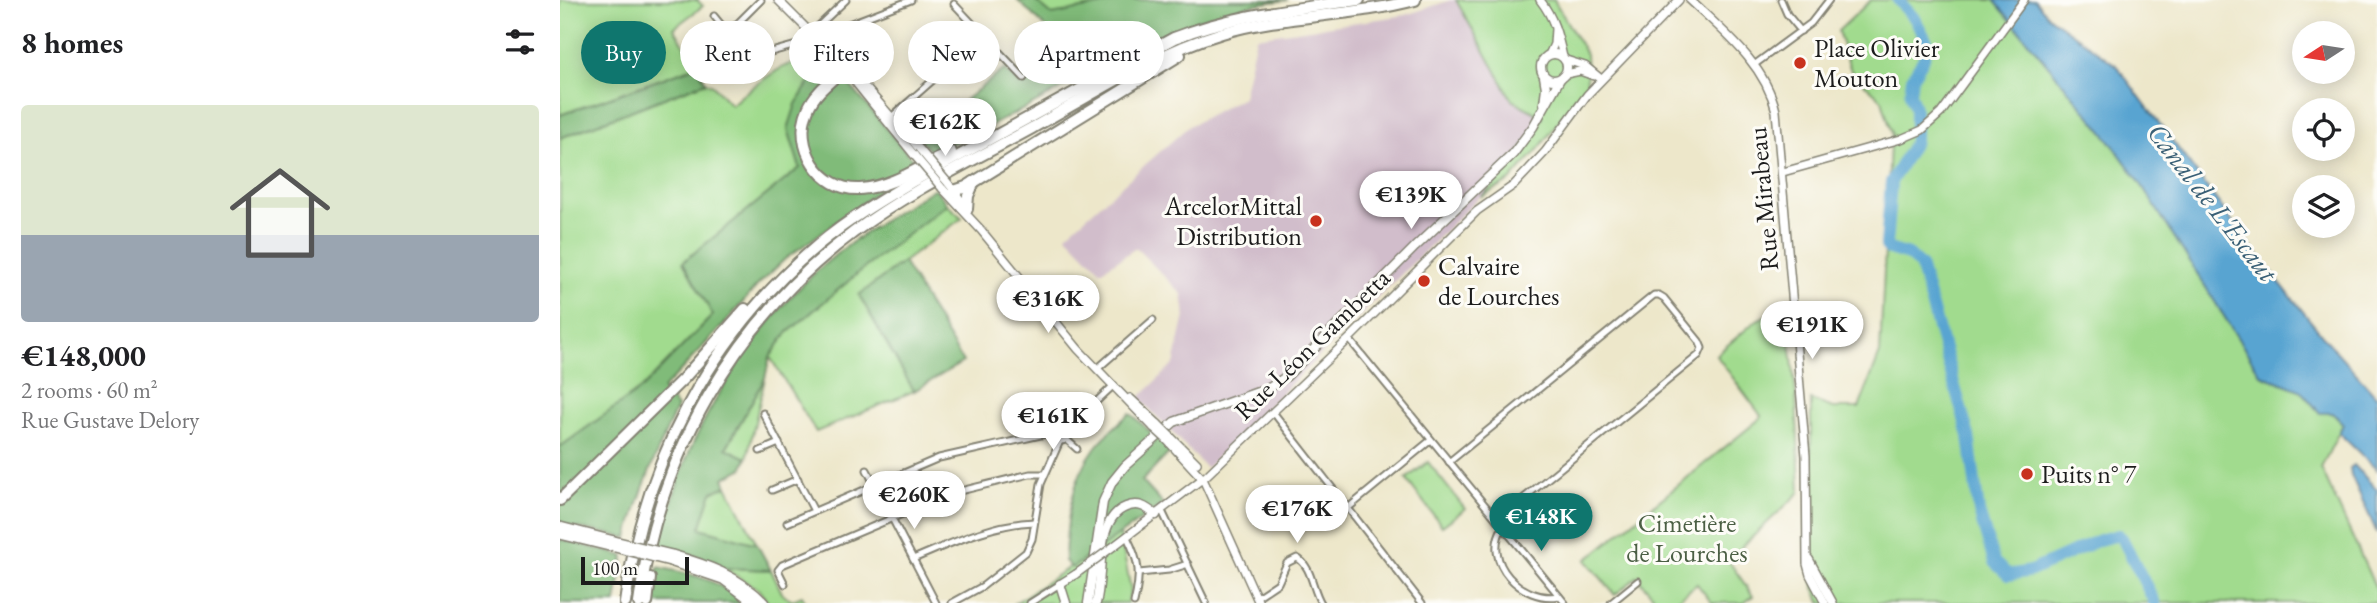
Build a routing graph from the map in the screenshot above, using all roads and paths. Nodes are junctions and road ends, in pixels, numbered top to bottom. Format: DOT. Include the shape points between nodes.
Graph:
graph roads {
  1 [pos="761,0"];
  2 [pos="778,0"];
  3 [pos="846,0"];
  4 [pos="911,0"];
  5 [pos="1359,0"];
  6 [pos="1415,0"];
  7 [pos="1540,0"];
  8 [pos="1679,0"];
  9 [pos="1690,0"];
  10 [pos="1781,0"];
  11 [pos="1829,0"];
  12 [pos="2024,0"];
  13 [pos="954,4"];
  14 [pos="714,16"];
  15 [pos="798,21"];
  16 [pos="824,21"];
  17 [pos="856,21"];
  18 [pos="970,21"];
  19 [pos="1554,22"];
  20 [pos="1265,24"];
  21 [pos="1801,31"];
  22 [pos="1000,52"];
  23 [pos="1549,55"];
  24 [pos="1564,59"];
  25 [pos="1754,65"];
  26 [pos="1014,67"];
  27 [pos="1544,76"];
  28 [pos="1563,77"];
  29 [pos="1601,79"];
  30 [pos="828,84"];
  31 [pos="858,84"];
  32 [pos="928,84"];
  33 [pos="1541,112"];
  34 [pos="889,118"];
  35 [pos="970,150"];
  36 [pos="1783,172"];
  37 [pos="974,182"];
  38 [pos="947,188"];
  39 [pos="967,209"];
  40 [pos="981,230"];
  41 [pos="774,286"];
  42 [pos="1153,320"];
  43 [pos="1349,339"];
  44 [pos="1097,369"];
  45 [pos="1114,385"];
  46 [pos="1273,412"];
  47 [pos="763,413"];
  48 [pos="1068,429"];
  49 [pos="1054,432"];
  50 [pos="1063,440"];
  51 [pos="1431,440"];
  52 [pos="779,443"];
  53 [pos="1077,449"];
  54 [pos="760,451"];
  55 [pos="1449,462"];
  56 [pos="867,470"];
  57 [pos="1044,474"];
  58 [pos="1205,478"];
  59 [pos="798,479"];
  60 [pos="875,485"];
  61 [pos="772,490"];
  62 [pos="560,500"];
  63 [pos="1348,508"];
  64 [pos="814,511"];
  65 [pos="1159,513"];
  66 [pos="892,519"];
  67 [pos="1497,520"];
  68 [pos="1034,522"];
  69 [pos="787,523"];
  70 [pos="560,527"];
  71 [pos="1503,527"];
  72 [pos="654,528"];
  73 [pos="560,534"];
  74 [pos="1127,537"];
  75 [pos="614,544"];
  76 [pos="671,558"];
  77 [pos="913,559"];
  78 [pos="1188,564"];
  79 [pos="1139,573"];
  80 [pos="1638,581"];
  81 [pos="785,584"];
  82 [pos="1060,584"];
  83 [pos="1559,596"];
  84 [pos="1258,600"];
  85 [pos="1419,602"];
  86 [pos="1827,602"];
  87 [pos="625,603"];
  88 [pos="639,603"];
  89 [pos="647,603"];
  90 [pos="755,603"];
  91 [pos="764,603"];
  92 [pos="936,603"];
  93 [pos="952,603"];
  94 [pos="1030,603"];
  95 [pos="1066,603"];
  96 [pos="1088,603"];
  97 [pos="1096,603"];
  98 [pos="1133,603"];
  99 [pos="1206,603"];
  100 [pos="1321,603"];
  101 [pos="1565,603"];
  102 [pos="1611,603"];
  1 -- 14 [label="street" via="728,33"];
  2 -- 15 [label="street"];
  3 -- 16 [label="street"];
  4 -- 17 [label="street"];
  5 -- 35 [label="highway" via="1256,13 1194,30"];
  6 -- 20 [label="highway"];
  7 -- 19 [label="street"];
  8 -- 29 [label="street, Rue Léon Gambetta"];
  9 -- 25 [label="street, Rue Mirabeau"];
  10 -- 21 [label="street"];
  11 -- 21 [label="street"];
  12 -- 36 [label="street" via="1941,113 1922,130"];
  13 -- 18 [label="street"];
  19 -- 23 [label="street"];
  19 -- 24 [label="street"];
  20 -- 37 [label="highway" via="1168,62"];
  20 -- 72 [label="highway" via="1211,36 1159,58 920,190 833,248 772,307 721,374 682,448"];
  21 -- 25 [label="street"];
  22 -- 26 [label="street"];
  23 -- 24 [label="main road"];
  23 -- 27 [label="main road" via="1541,63"];
  24 -- 28 [label="main road"];
  24 -- 29 [label="street" via="1585,66"];
  25 -- 36 [label="street, Rue Mirabeau" via="1773,101"];
  27 -- 28 [label="main road" via="1551,80"];
  27 -- 33 [label="main road"];
  28 -- 29 [label="street" via="1583,72"];
  28 -- 33 [label="main road"];
  29 -- 43 [label="street, Rue Léon Gambetta" via="1542,156 1510,188 1477,211"];
  30 -- 35 [label="highway" via="808,109 804,137 808,155 829,182 854,189 878,186 957,150"];
  31 -- 34 [label="street"];
  32 -- 34 [label="street"];
  33 -- 96 [label="main road" via="1513,154 1282,380 1179,419 1125,466 1103,502"];
  34 -- 38 [label="street, bridge"];
  35 -- 41 [label="highway" via="851,220"];
  36 -- 86 [label="street, Rue Mirabeau" via="1806,456 1807,552"];
  37 -- 38 [label="highway"];
  37 -- 39 [label="highway"];
  38 -- 39 [label="street"];
  38 -- 40 [label="street"];
  39 -- 40 [label="street"];
  40 -- 44 [label="street"];
  41 -- 62 [label="highway" via="764,289 684,378"];
  41 -- 87 [label="highway" via="722,349 676,428 643,516"];
  42 -- 44 [label="street"];
  43 -- 46 [label="street, Rue Léon Gambetta"];
  43 -- 51 [label="street"];
  44 -- 45 [label="street"];
  45 -- 48 [label="street"];
  45 -- 58 [label="street, bridge"];
  46 -- 58 [label="street, Rue Léon Gambetta"];
  46 -- 63 [label="street"];
  47 -- 52 [label="street"];
  48 -- 49 [label="street" via="1059,426"];
  48 -- 50 [label="street"];
  49 -- 50 [label="street" via="1055,438"];
  49 -- 60 [label="street" via="944,456"];
  50 -- 53 [label="street"];
  50 -- 57 [label="street"];
  51 -- 55 [label="street"];
  51 -- 63 [label="street"];
  52 -- 54 [label="street"];
  52 -- 59 [label="street"];
  55 -- 67 [label="street"];
  55 -- 67 [label="street" via="1651,297 1662,296 1702,345 1699,355"];
  56 -- 60 [label="street"];
  57 -- 66 [label="street" via="957,492"];
  57 -- 68 [label="street"];
  58 -- 65 [label="street, Rue Léon Gambetta"];
  58 -- 84 [label="street"];
  59 -- 61 [label="street"];
  59 -- 64 [label="street"];
  60 -- 64 [label="street"];
  60 -- 66 [label="street"];
  63 -- 85 [label="street"];
  64 -- 69 [label="street"];
  65 -- 74 [label="street, Rue Léon Gambetta"];
  65 -- 78 [label="street"];
  65 -- 97 [label="main road" via="1136,505 1111,519 1104,535"];
  66 -- 77 [label="street"];
  66 -- 81 [label="street" via="782,565 779,572"];
  67 -- 71 [label="street"];
  68 -- 77 [label="street" via="972,535"];
  68 -- 93 [label="street" via="1024,555"];
  70 -- 75 [label="main road"];
  71 -- 83 [label="street"];
  71 -- 83 [label="street" via="1498,535 1498,556 1510,581 1532,598"];
  72 -- 88 [label="highway"];
  72 -- 89 [label="highway"];
  73 -- 75 [label="main road"];
  74 -- 79 [label="street"];
  74 -- 82 [label="street, Rue Léon Gambetta, bridge"];
  75 -- 76 [label="main road, bridge"];
  76 -- 90 [label="main road" via="723,579"];
  76 -- 91 [label="main road" via="726,574"];
  77 -- 92 [label="street"];
  78 -- 79 [label="street"];
  78 -- 99 [label="street"];
  79 -- 98 [label="street"];
  80 -- 102 [label="street"];
  82 -- 94 [label="street"];
  82 -- 95 [label="main road"];
  83 -- 101 [label="street"];
  84 -- 100 [label="street" via="1275,586 1287,563 1297,558 1307,567"];
}
